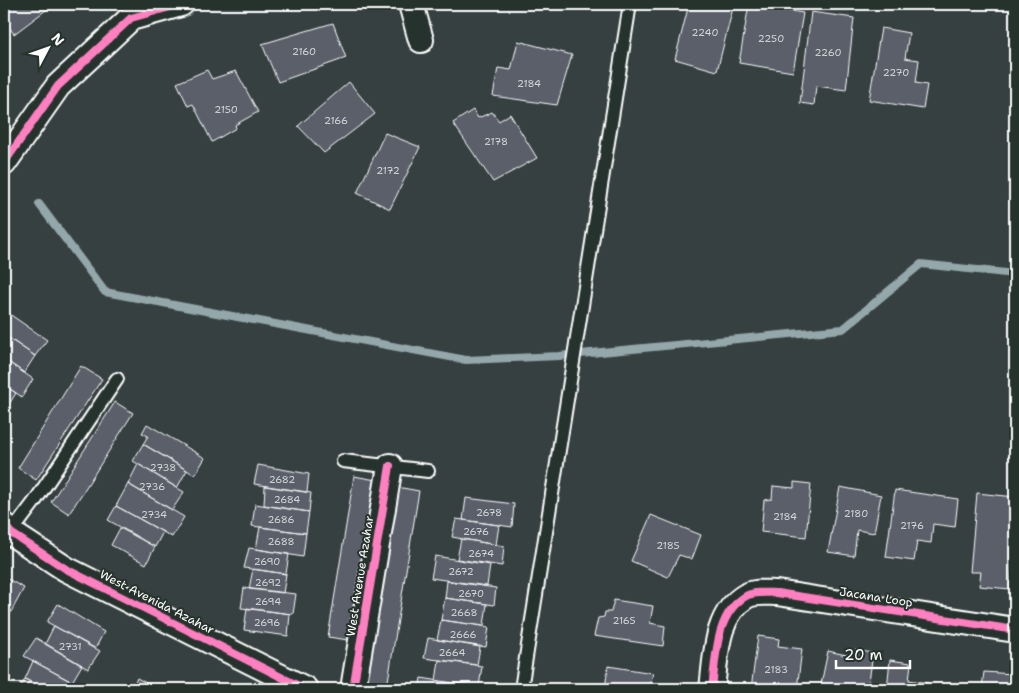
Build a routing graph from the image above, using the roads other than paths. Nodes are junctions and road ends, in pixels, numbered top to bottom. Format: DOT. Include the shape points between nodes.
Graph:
graph roads {
  1 [pos="181,4"];
  2 [pos="412,4"];
  3 [pos="630,4"];
  4 [pos="125,11"];
  5 [pos="421,40"];
  6 [pos="4,163"];
  7 [pos="117,379"];
  8 [pos="343,461"];
  9 [pos="390,466"];
  10 [pos="428,471"];
  11 [pos="8,529"];
  12 [pos="1015,630"];
  13 [pos="305,689"];
  14 [pos="353,689"];
  15 [pos="521,689"];
  16 [pos="712,689"];
  1 -- 4 [label="street"];
  2 -- 5 [label="street"];
  3 -- 15 [label="lane"];
  4 -- 6 [label="street" via="58,86"];
  7 -- 11 [label="lane" via="35,501"];
  8 -- 9 [label="lane"];
  9 -- 10 [label="lane"];
  9 -- 14 [label="street, West Avenue Azahar"];
  11 -- 13 [label="street, West Avenida Azahar" via="66,569"];
  12 -- 16 [label="street, Jacana Loop" via="777,593 747,595 724,621"];
}
